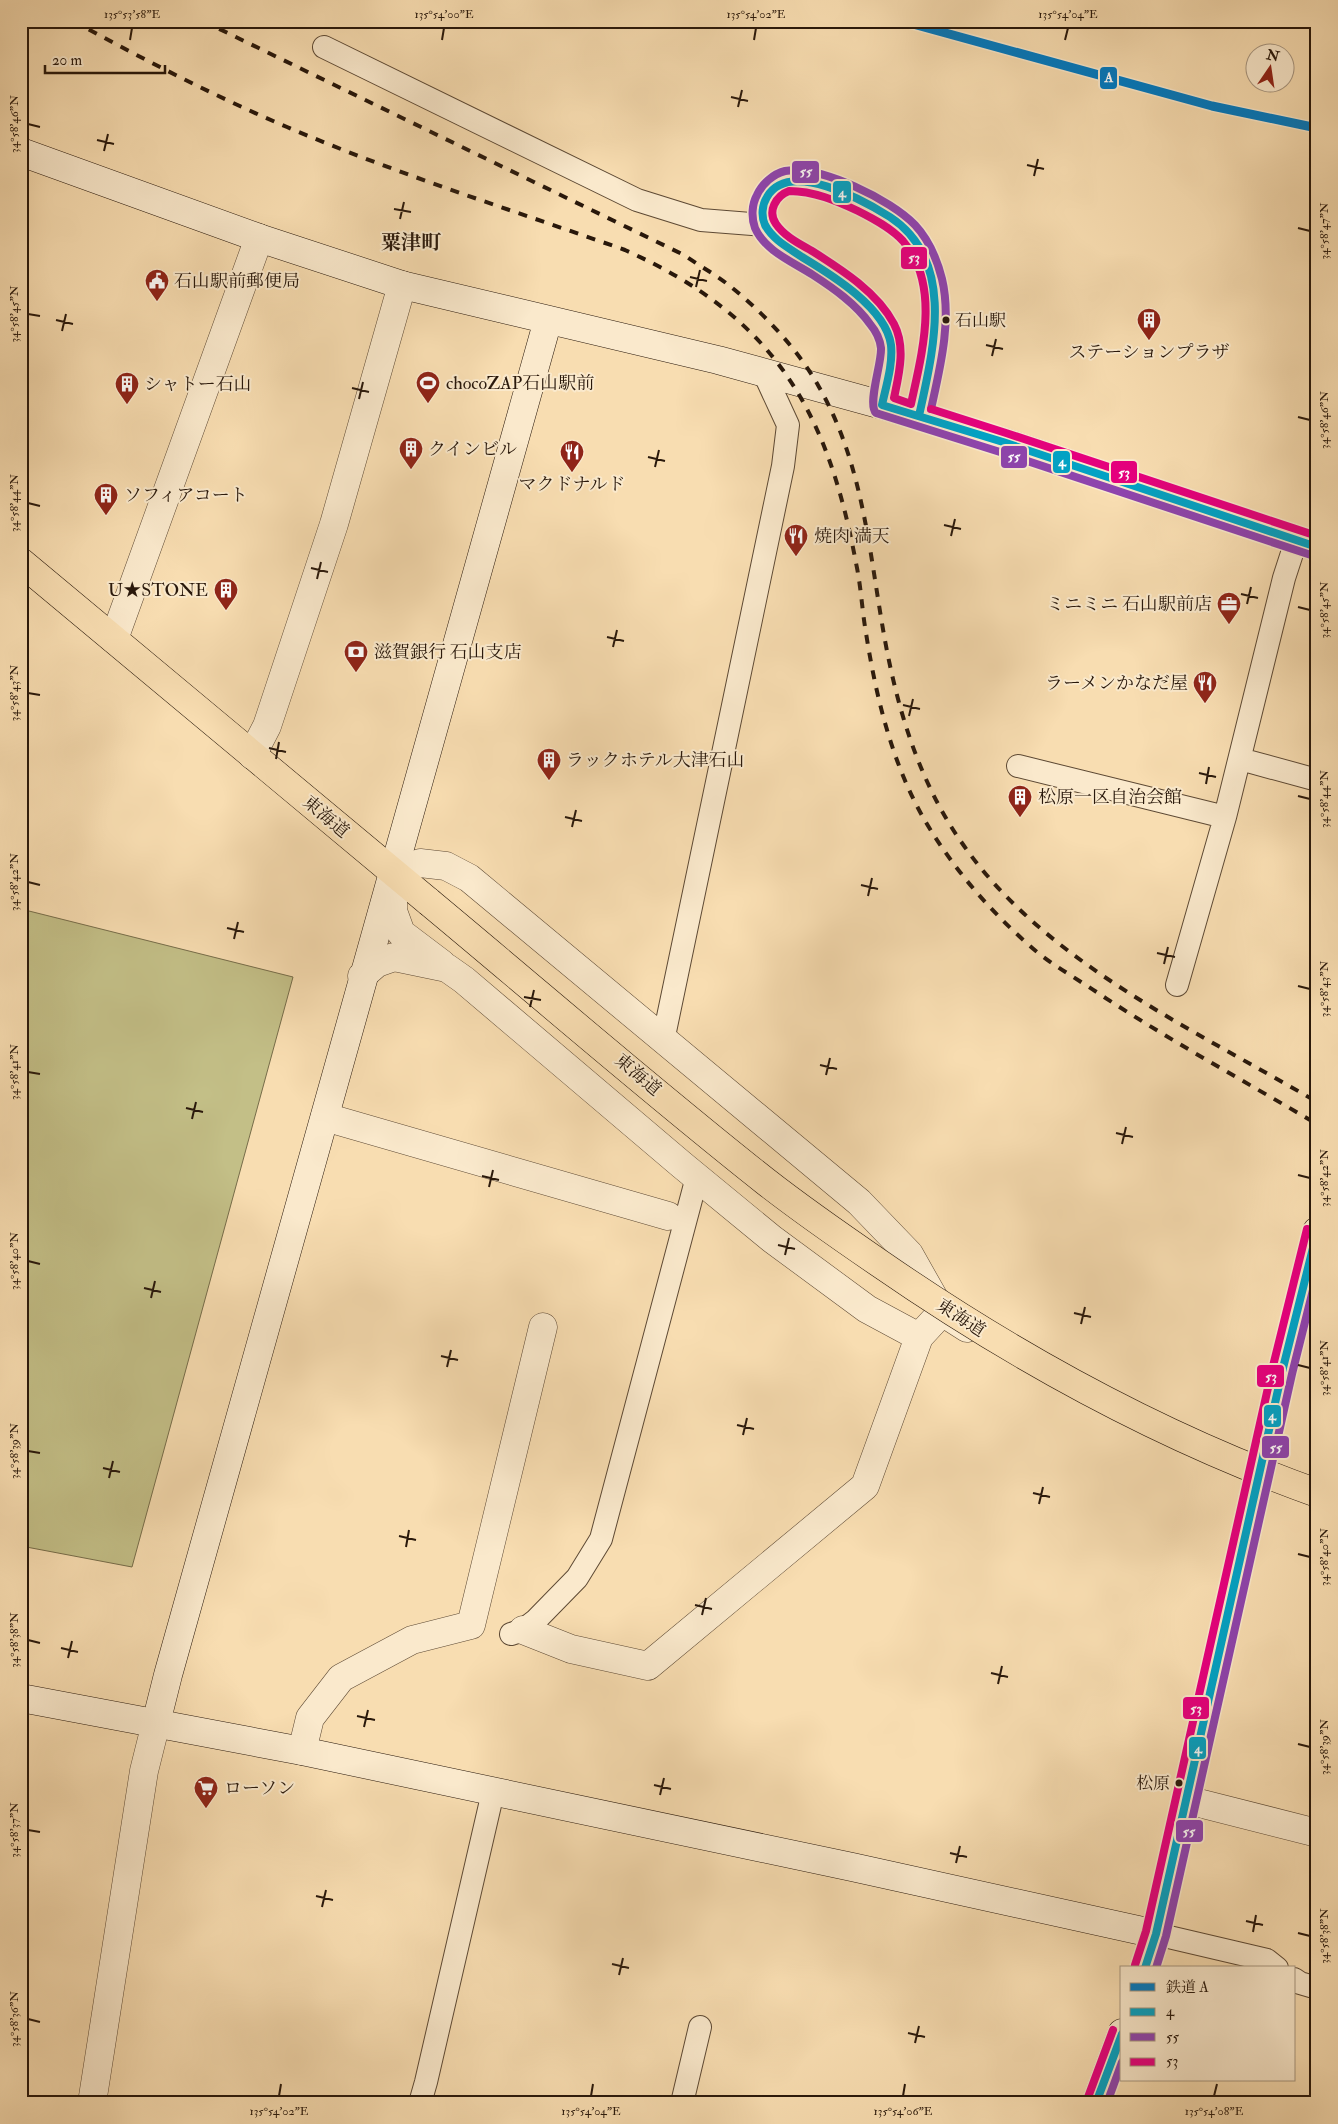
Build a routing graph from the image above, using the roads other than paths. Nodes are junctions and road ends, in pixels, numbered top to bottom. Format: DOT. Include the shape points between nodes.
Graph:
graph roads {
  1 [pos="324,48"];
  2 [pos="22,154"];
  3 [pos="765,225"];
  4 [pos="259,238"];
  5 [pos="402,285"];
  6 [pos="548,320"];
  7 [pos="764,373"];
  8 [pos="882,405"];
  9 [pos="919,416"];
  10 [pos="1306,544"];
  11 [pos="21,562"];
  12 [pos="114,639"];
  13 [pos="252,755"];
  14 [pos="1240,759"];
  15 [pos="1018,766"];
  16 [pos="1317,780"];
  17 [pos="1225,817"];
  18 [pos="393,872"];
  19 [pos="447,968"];
  20 [pos="362,976"];
  21 [pos="1177,985"];
  22 [pos="663,1041"];
  23 [pos="325,1117"];
  24 [pos="697,1177"];
  25 [pos="668,1216"];
  26 [pos="1317,1232"];
  27 [pos="942,1312"];
  28 [pos="544,1328"];
  29 [pos="919,1337"];
  30 [pos="1260,1468"];
  31 [pos="1317,1492"];
  32 [pos="517,1632"];
  33 [pos="21,1698"];
  34 [pos="156,1723"];
  35 [pos="302,1751"];
  36 [pos="494,1792"];
  37 [pos="1187,1800"];
  38 [pos="1317,1833"];
  39 [pos="1156,1934"];
  40 [pos="1146,1966"];
  41 [pos="1274,1966"];
  42 [pos="1296,1980"];
  43 [pos="1317,1988"];
  44 [pos="700,2027"];
  45 [pos="1120,2038"];
  46 [pos="92,2103"];
  47 [pos="420,2103"];
  48 [pos="682,2103"];
  49 [pos="1096,2103"];
  1 -- 3 [label="lane" via="638,200 702,220"];
  2 -- 4 [label="street"];
  3 -- 8 [label="lane" via="788,248 855,293 885,330 891,351"];
  3 -- 9 [label="lane" via="763,209 768,194 780,184 798,181 862,202 895,220 912,236 933,284 930,364"];
  4 -- 5 [label="street"];
  4 -- 12 [label="street"];
  5 -- 6 [label="street"];
  5 -- 13 [label="street" via="334,524 267,726"];
  6 -- 7 [label="street"];
  6 -- 18 [label="street"];
  7 -- 8 [label="street"];
  7 -- 22 [label="lane" via="788,425 783,466"];
  8 -- 9 [label="street"];
  9 -- 10 [label="street"];
  10 -- 14 [label="lane" via="1284,578"];
  11 -- 12 [label="highway, 東海道"];
  12 -- 13 [label="highway, 東海道"];
  13 -- 18 [label="highway, 東海道"];
  14 -- 16 [label="lane"];
  14 -- 17 [label="lane"];
  15 -- 17 [label="lane"];
  17 -- 21 [label="lane"];
  18 -- 19 [label="street" via="393,911 401,933"];
  18 -- 20 [label="street"];
  18 -- 22 [label="street" via="420,863 446,866 469,878"];
  18 -- 31 [label="highway, 東海道, bridge" via="766,1182 922,1293 1040,1366 1122,1410 1210,1450"];
  19 -- 20 [label="street" via="394,957 377,963"];
  19 -- 24 [label="street"];
  20 -- 23 [label="street"];
  22 -- 27 [label="street" via="859,1202 908,1254"];
  23 -- 25 [label="street"];
  23 -- 34 [label="street"];
  24 -- 29 [label="street" via="821,1276 867,1309"];
  24 -- 32 [label="lane" via="601,1539 577,1578"];
  26 -- 30 [label="street"];
  27 -- 29 [label="street"];
  27 -- 30 [label="street" via="1031,1367 1119,1413"];
  28 -- 35 [label="street" via="471,1624 412,1640 341,1678 310,1718"];
  29 -- 32 [label="street" via="865,1486 648,1666 571,1649"];
  30 -- 31 [label="street"];
  30 -- 37 [label="street"];
  33 -- 34 [label="street"];
  34 -- 35 [label="street"];
  34 -- 46 [label="street" via="144,1771"];
  35 -- 36 [label="street"];
  36 -- 39 [label="street"];
  36 -- 47 [label="lane"];
  37 -- 38 [label="street"];
  37 -- 39 [label="street"];
  39 -- 40 [label="street"];
  39 -- 41 [label="lane" via="1267,1960"];
  42 -- 43 [label="lane"];
  44 -- 48 [label="lane"];
  45 -- 49 [label="street"];
}
